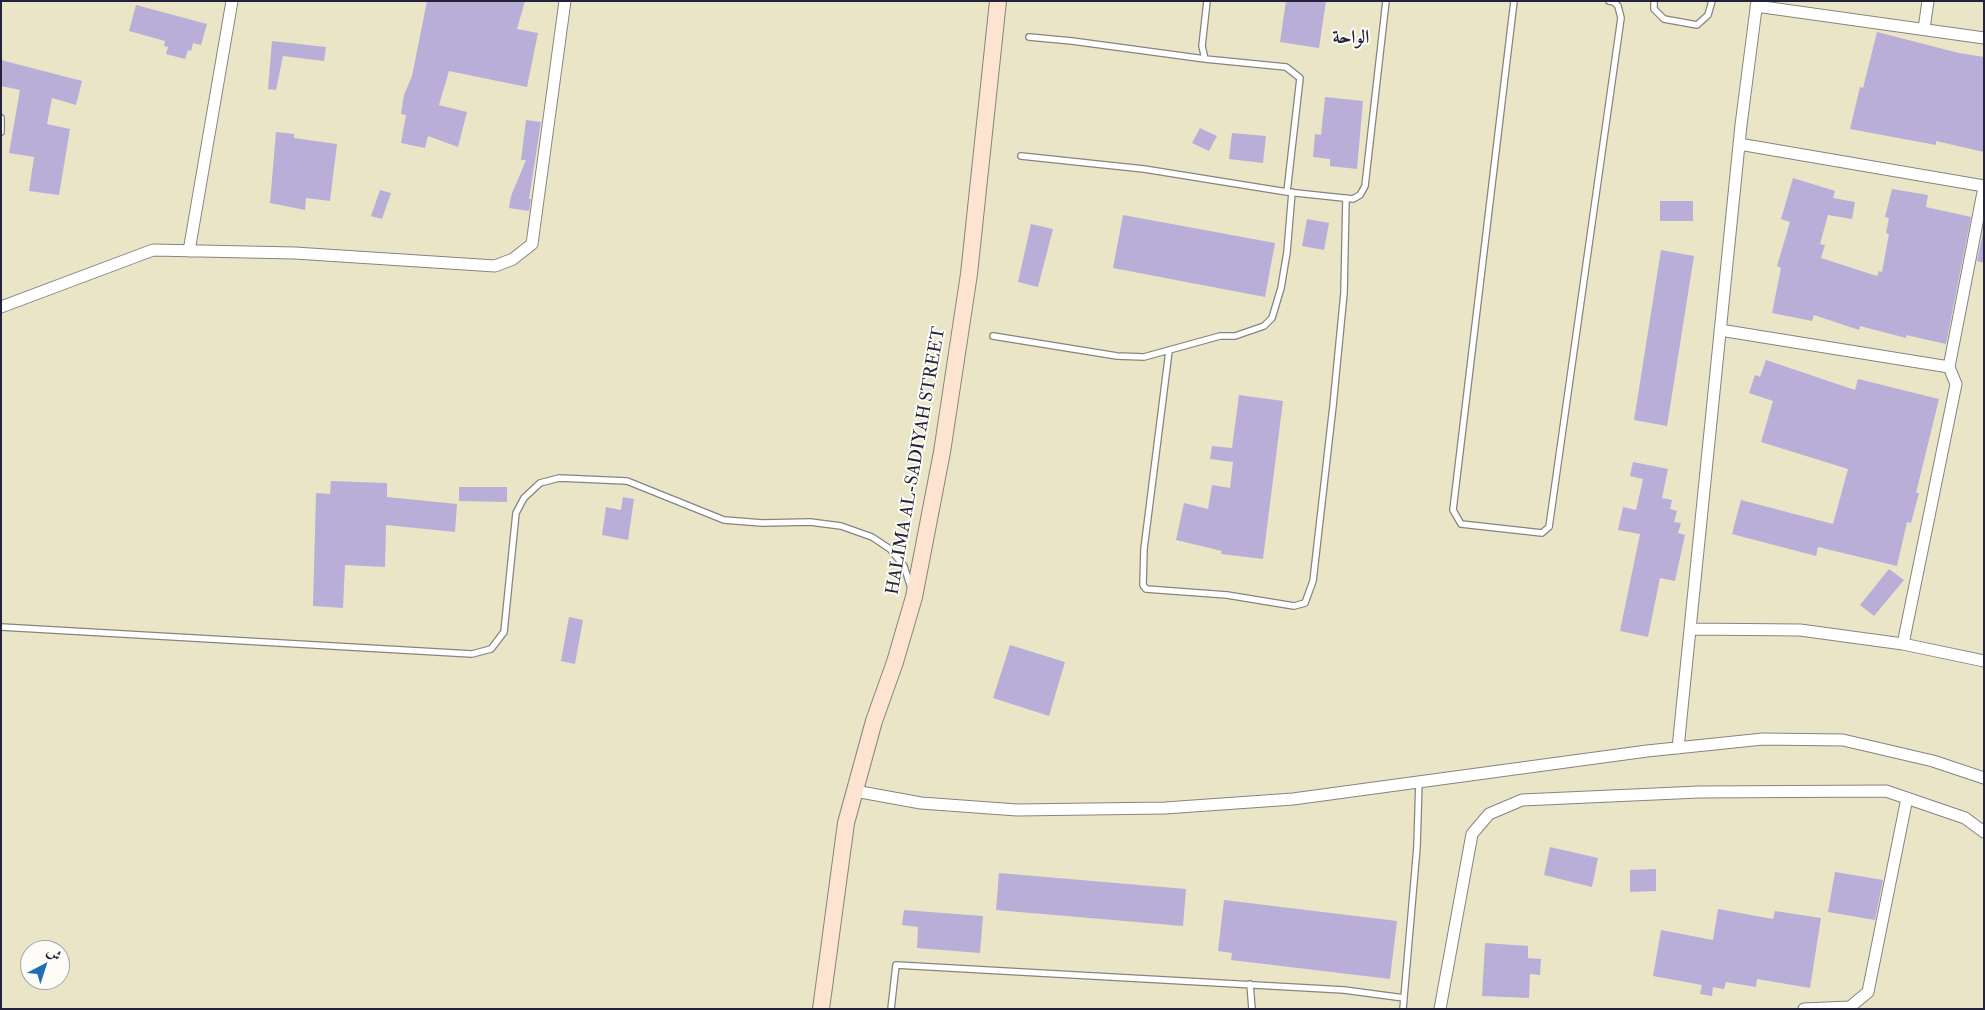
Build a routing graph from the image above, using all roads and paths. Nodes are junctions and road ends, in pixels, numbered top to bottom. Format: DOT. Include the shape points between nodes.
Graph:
graph roads {
  1 [pos="232,1"];
  2 [pos="565,1"];
  3 [pos="998,1"];
  4 [pos="1207,1"];
  5 [pos="1386,1"];
  6 [pos="1514,1"];
  7 [pos="1609,1"];
  8 [pos="1654,1"];
  9 [pos="1712,1"];
  10 [pos="1928,1"];
  11 [pos="1757,3"];
  12 [pos="1924,29"];
  13 [pos="1029,37"];
  14 [pos="1984,38"];
  15 [pos="1205,59"];
  16 [pos="1,118"];
  17 [pos="1,132"];
  18 [pos="1739,144"];
  19 [pos="1021,156"];
  20 [pos="1984,187"];
  21 [pos="1290,192"];
  22 [pos="1346,198"];
  23 [pos="190,251"];
  24 [pos="1,307"];
  25 [pos="1720,330"];
  26 [pos="993,336"];
  27 [pos="1169,351"];
  28 [pos="1949,367"];
  29 [pos="914,597"];
  30 [pos="1,626"];
  31 [pos="1690,629"];
  32 [pos="1903,644"];
  33 [pos="1984,661"];
  34 [pos="1678,748"];
  35 [pos="1984,778"];
  36 [pos="1419,781"];
  37 [pos="855,791"];
  38 [pos="1907,798"];
  39 [pos="1984,832"];
  40 [pos="1250,984"];
  41 [pos="1404,998"];
  42 [pos="1850,1008"];
  43 [pos="821,1009"];
  44 [pos="891,1009"];
  45 [pos="1252,1009"];
  46 [pos="1403,1009"];
  47 [pos="1440,1009"];
  48 [pos="1804,1009"];
  1 -- 23 [label="street"];
  2 -- 23 [label="street" via="532,244 513,259 495,266 295,253"];
  3 -- 29 [label="street, HALIMA AL-SADIYAH STREET" via="968,284 942,452"];
  4 -- 15 [label="lane" via="1202,46"];
  5 -- 22 [label="lane" via="1366,186 1356,198"];
  6 -- 7 [label="lane" via="1453,510 1461,524 1542,533 1549,526 1621,18 1618,6"];
  8 -- 9 [label="lane" via="1654,9 1664,19 1697,25 1708,15"];
  10 -- 12 [label="street"];
  11 -- 12 [label="street"];
  11 -- 18 [label="street"];
  12 -- 14 [label="street"];
  13 -- 15 [label="lane"];
  15 -- 21 [label="lane" via="1286,67 1300,78"];
  16 -- 17 [label="lane"];
  18 -- 20 [label="street"];
  18 -- 25 [label="street"];
  19 -- 21 [label="lane" via="1144,169"];
  20 -- 28 [label="street"];
  21 -- 22 [label="lane"];
  21 -- 27 [label="lane" via="1287,252 1272,318 1264,326 1235,336 1220,336"];
  22 -- 27 [label="lane" via="1344,293 1334,396 1313,581 1305,603 1294,606 1227,595 1146,589 1143,584 1144,549"];
  23 -- 24 [label="street" via="153,250"];
  25 -- 28 [label="street"];
  25 -- 31 [label="street"];
  26 -- 27 [label="lane" via="1117,356 1144,357"];
  28 -- 32 [label="street" via="1956,384"];
  29 -- 30 [label="lane" via="904,566 890,549 872,537 849,529 810,522 762,524 724,520 627,481 559,478 540,483 524,498 516,513 504,632 491,649 472,654"];
  29 -- 37 [label="street, HALIMA AL-SADIYAH STREET"];
  31 -- 32 [label="street" via="1800,630"];
  31 -- 34 [label="street"];
  32 -- 33 [label="street"];
  34 -- 35 [label="street" via="1764,739 1843,740 1933,760"];
  34 -- 36 [label="street"];
  36 -- 37 [label="street" via="1293,799 1145,808 1017,810 921,803"];
  36 -- 41 [label="lane" via="1417,847"];
  37 -- 43 [label="street, HALIMA AL-SADIYAH STREET" via="846,823"];
  38 -- 39 [label="street" via="1965,818"];
  38 -- 42 [label="street" via="1868,992"];
  38 -- 47 [label="street" via="1886,791 1699,792 1522,800 1489,814 1472,834"];
  40 -- 41 [label="lane" via="1344,990"];
  40 -- 44 [label="lane" via="896,965"];
  40 -- 45 [label="lane"];
  41 -- 46 [label="lane"];
  42 -- 48 [label="street"];
}
